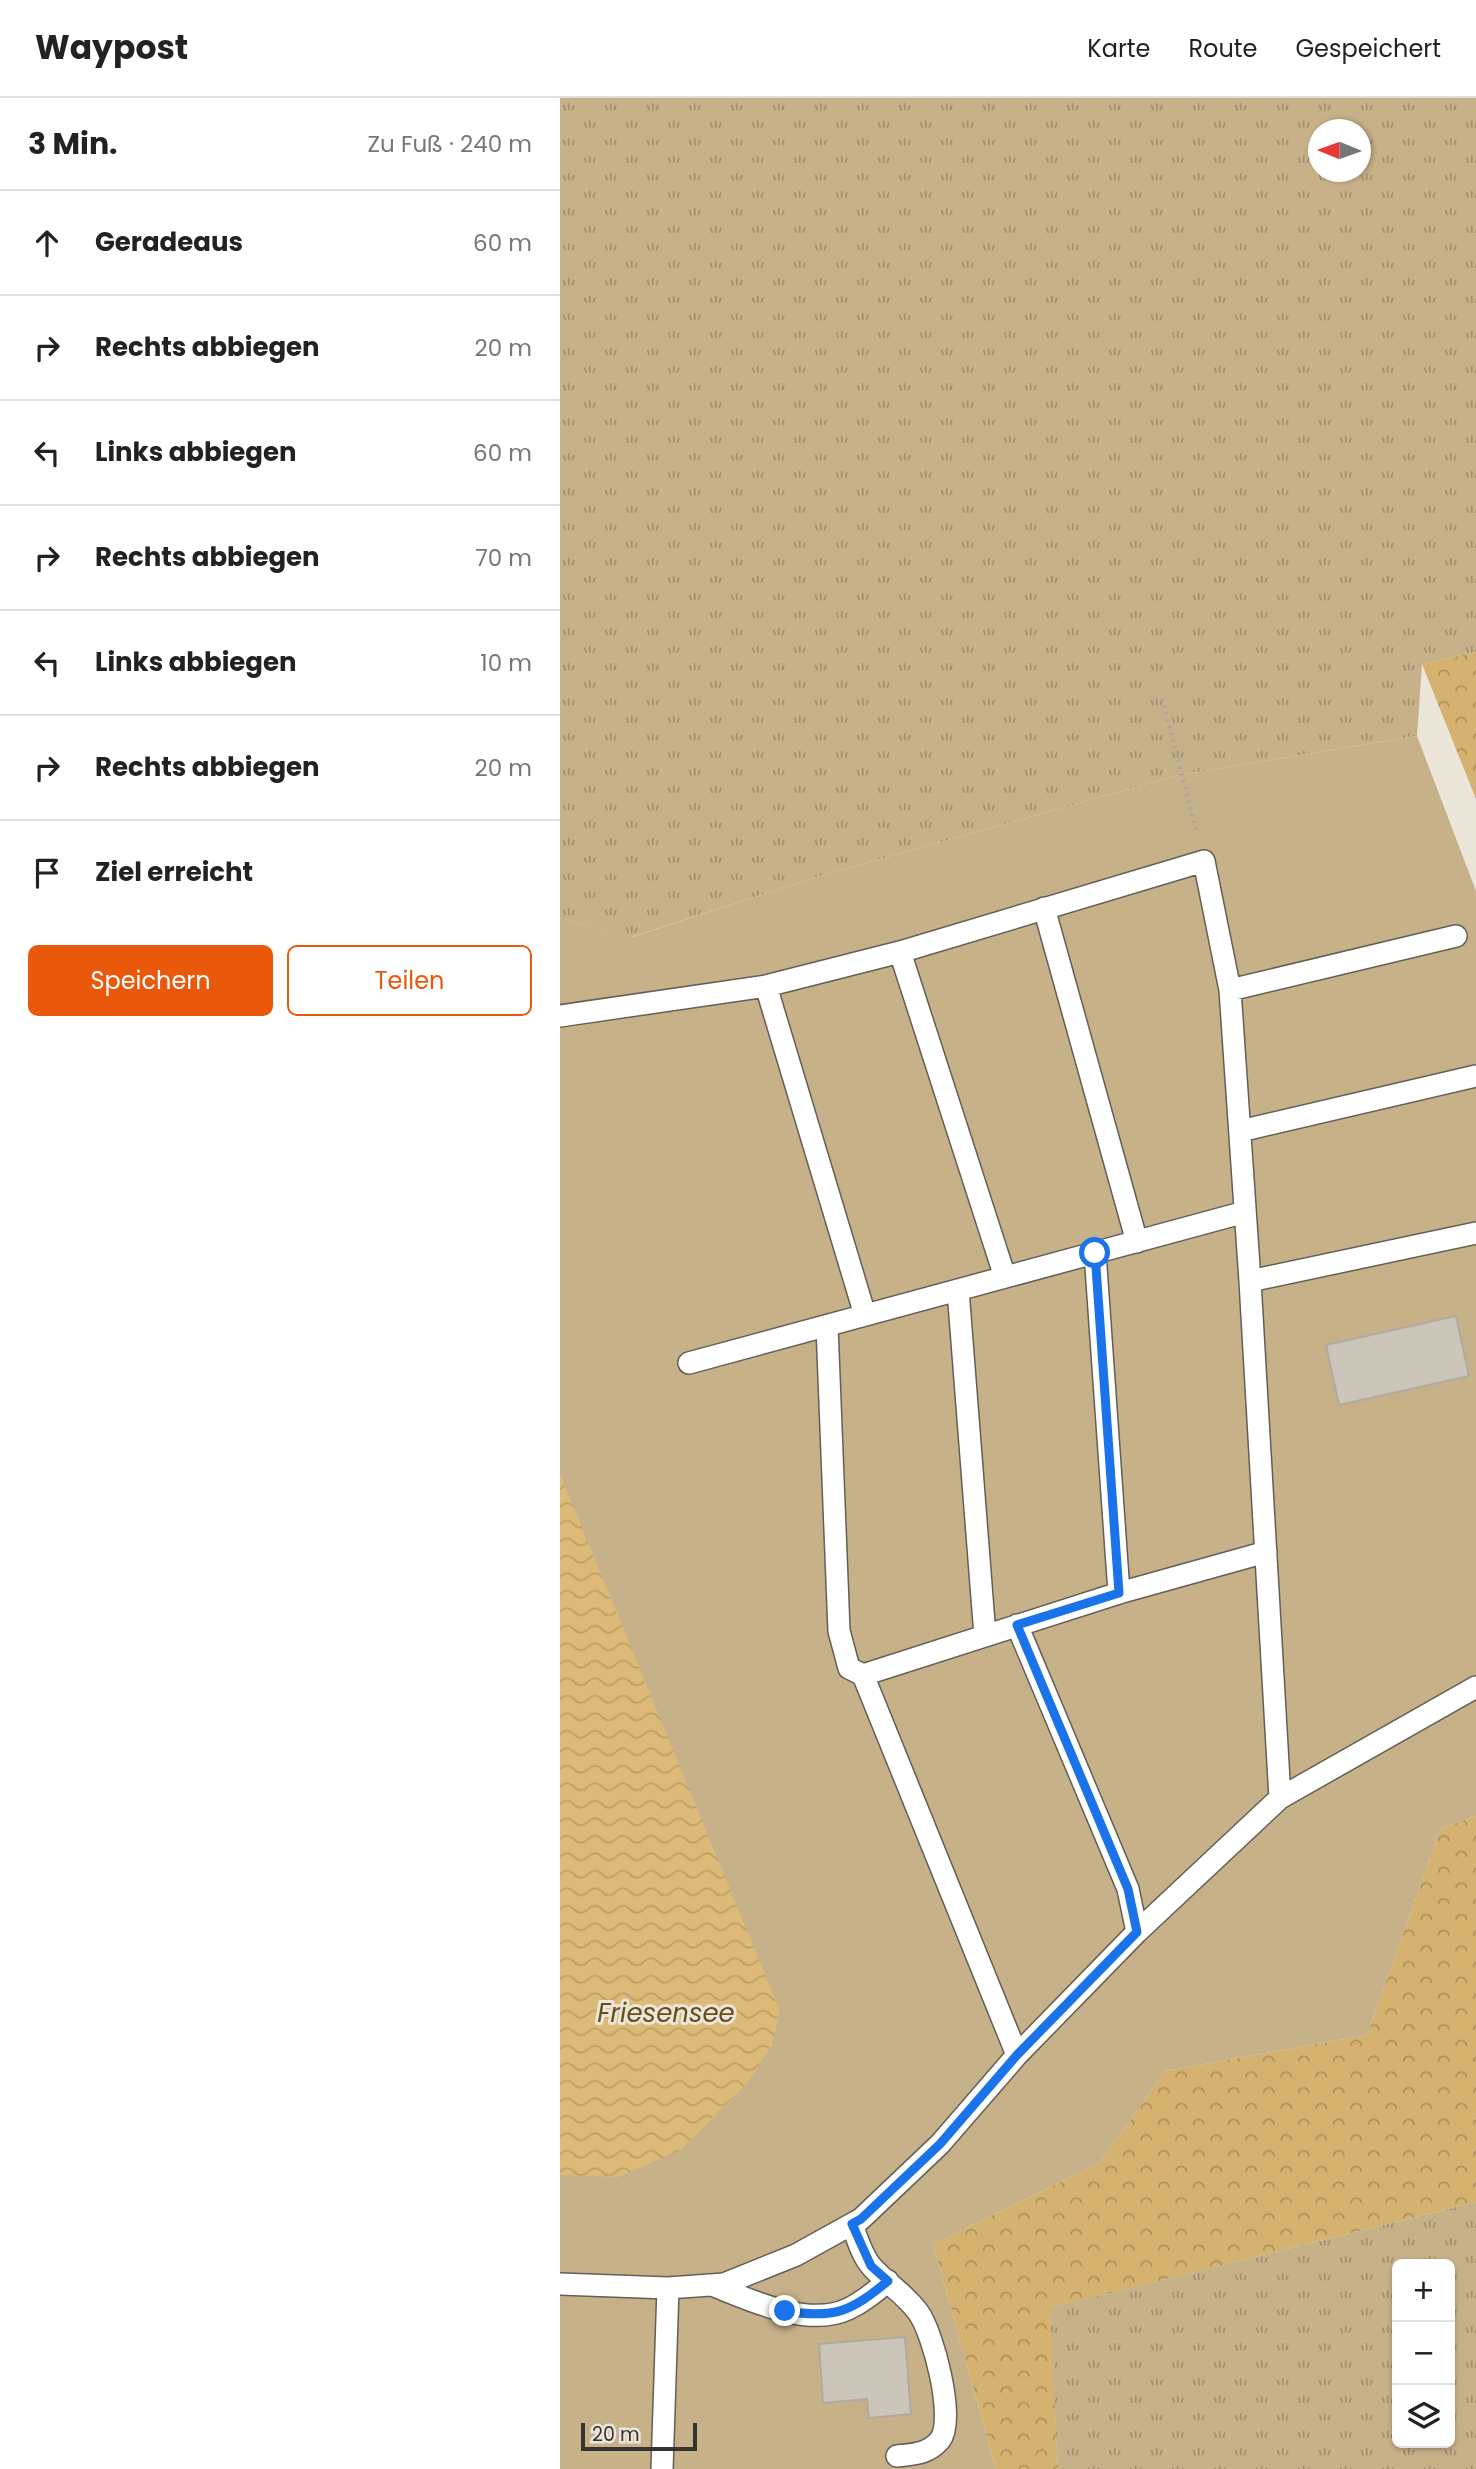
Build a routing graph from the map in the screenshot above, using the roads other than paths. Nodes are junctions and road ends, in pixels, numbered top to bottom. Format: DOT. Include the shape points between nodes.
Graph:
graph roads {
  1 [pos="1044,908"];
  2 [pos="1456,936"];
  3 [pos="900,952"];
  4 [pos="765,986"];
  5 [pos="1230,990"];
  6 [pos="560,1016"];
  7 [pos="1476,1076"];
  8 [pos="1240,1131"];
  9 [pos="1245,1212"];
  10 [pos="1476,1233"];
  11 [pos="1137,1242"];
  12 [pos="1095,1253"];
  13 [pos="1005,1278"];
  14 [pos="1250,1281"];
  15 [pos="958,1290"];
  16 [pos="865,1315"];
  17 [pos="827,1326"];
  18 [pos="689,1363"];
  19 [pos="1266,1552"];
  20 [pos="1119,1593"];
  21 [pos="1017,1625"];
  22 [pos="985,1636"];
  23 [pos="863,1675"];
  24 [pos="1476,1687"];
  25 [pos="1280,1798"];
  26 [pos="1137,1932"];
  27 [pos="1017,2055"];
  28 [pos="852,2224"];
  29 [pos="888,2281"];
  30 [pos="560,2284"];
  31 [pos="710,2285"];
  32 [pos="668,2288"];
  33 [pos="897,2456"];
  34 [pos="663,2469"];
  1 -- 3 [label="lane"];
  1 -- 5 [label="lane" via="1204,861"];
  1 -- 11 [label="lane"];
  2 -- 5 [label="lane"];
  3 -- 4 [label="lane"];
  3 -- 13 [label="lane"];
  4 -- 6 [label="lane"];
  4 -- 16 [label="lane"];
  5 -- 8 [label="lane"];
  7 -- 8 [label="lane"];
  8 -- 9 [label="lane"];
  9 -- 11 [label="lane"];
  9 -- 14 [label="lane"];
  10 -- 14 [label="lane"];
  11 -- 12 [label="lane"];
  12 -- 13 [label="lane"];
  12 -- 20 [label="lane"];
  13 -- 15 [label="lane"];
  14 -- 19 [label="lane"];
  15 -- 16 [label="lane"];
  15 -- 22 [label="lane"];
  16 -- 17 [label="lane"];
  17 -- 18 [label="lane"];
  17 -- 23 [label="lane" via="839,1631 849,1668"];
  19 -- 20 [label="lane"];
  19 -- 25 [label="lane"];
  20 -- 21 [label="lane"];
  21 -- 22 [label="lane"];
  21 -- 26 [label="lane" via="1128,1889"];
  22 -- 23 [label="lane"];
  23 -- 27 [label="lane"];
  24 -- 25 [label="lane"];
  25 -- 26 [label="lane"];
  26 -- 27 [label="lane"];
  27 -- 28 [label="lane" via="940,2144"];
  28 -- 29 [label="lane" via="871,2266"];
  28 -- 31 [label="lane" via="796,2255 724,2284"];
  29 -- 31 [label="lane" via="845,2311 815,2316 785,2311"];
  29 -- 33 [label="lane" via="919,2313 932,2338 946,2414 942,2437 927,2452"];
  30 -- 32 [label="lane"];
  31 -- 32 [label="lane"];
  32 -- 34 [label="lane"];
}
